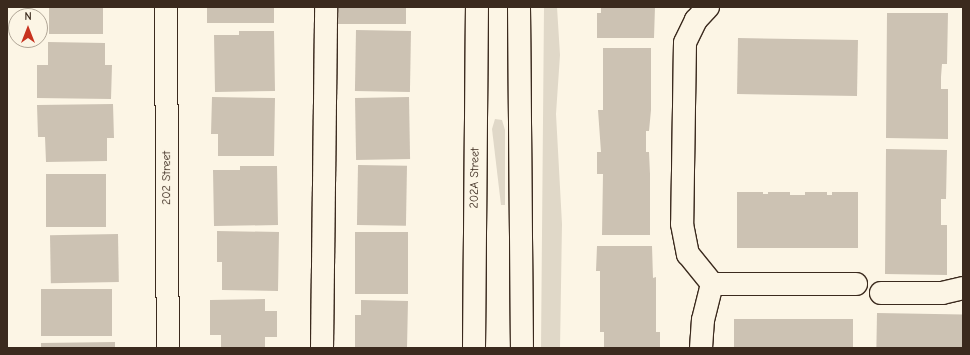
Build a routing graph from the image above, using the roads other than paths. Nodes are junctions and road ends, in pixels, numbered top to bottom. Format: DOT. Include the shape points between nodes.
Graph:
graph roads {
  1 [pos="166,7"];
  2 [pos="326,7"];
  3 [pos="477,7"];
  4 [pos="519,7"];
  5 [pos="708,7"];
  6 [pos="712,284"];
  7 [pos="856,284"];
  8 [pos="963,288"];
  9 [pos="881,293"];
  10 [pos="168,348"];
  11 [pos="322,348"];
  12 [pos="474,348"];
  13 [pos="522,348"];
  14 [pos="701,348"];
  1 -- 10 [label="main road, 202 Street"];
  2 -- 11 [label="main road"];
  3 -- 12 [label="main road, 202A Street"];
  4 -- 13 [label="main road"];
  5 -- 6 [label="main road" via="696,20 685,43 682,224 688,254"];
  6 -- 7 [label="main road"];
  6 -- 14 [label="main road" via="703,320"];
  8 -- 9 [label="main road" via="942,293"];
}
